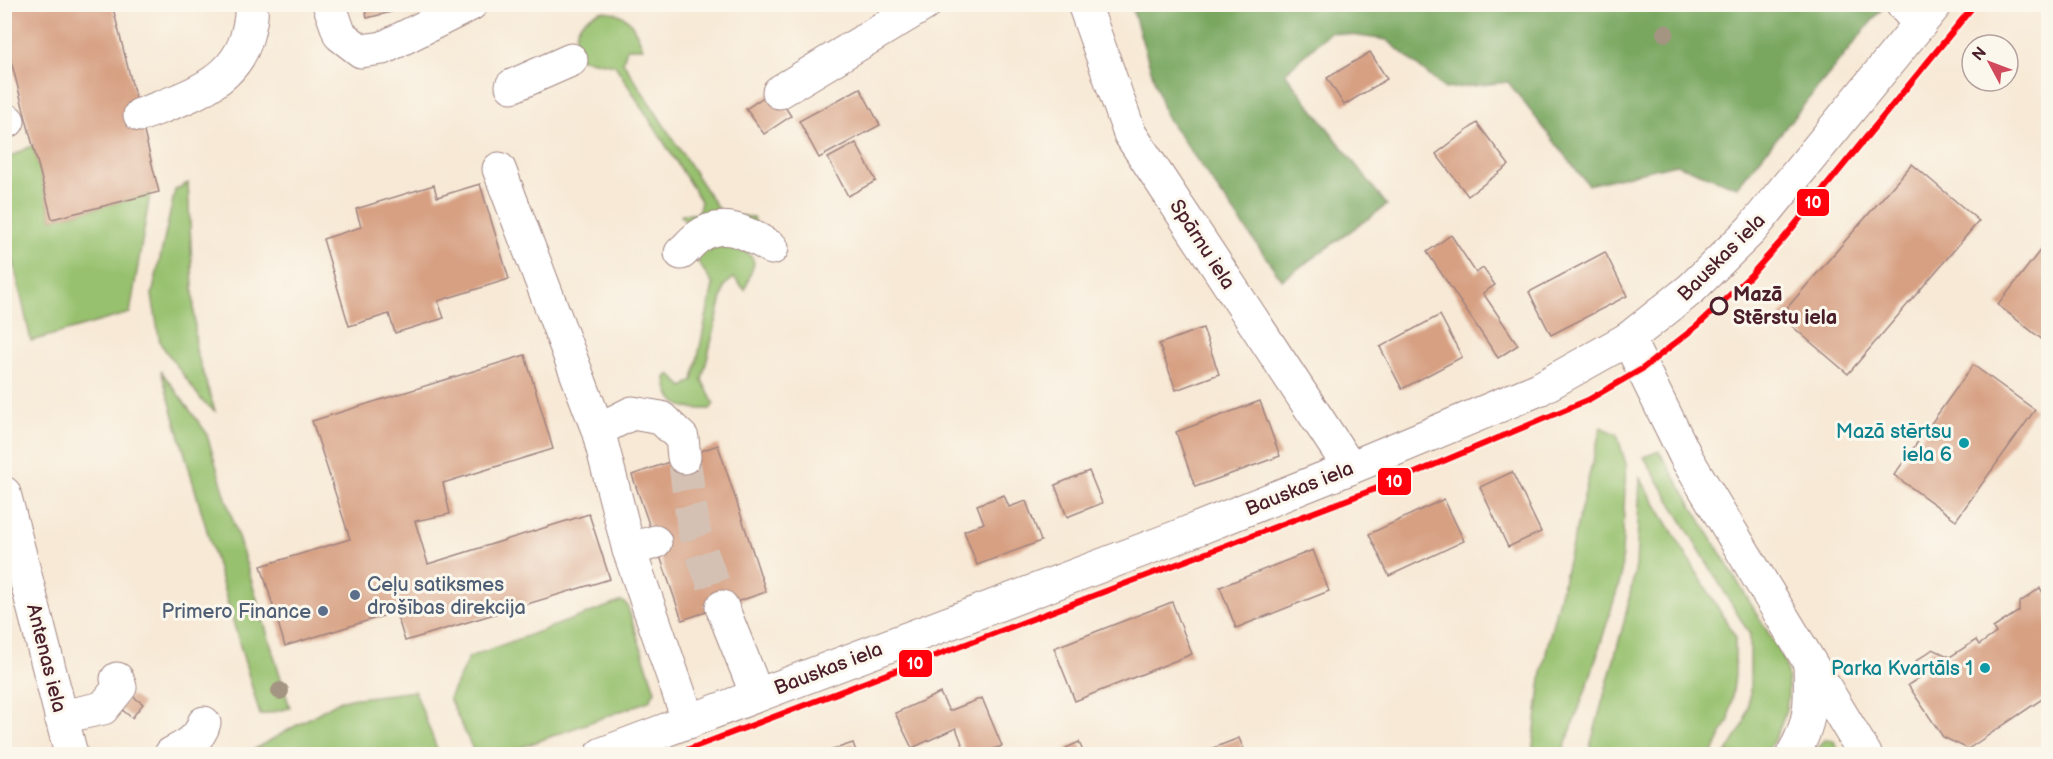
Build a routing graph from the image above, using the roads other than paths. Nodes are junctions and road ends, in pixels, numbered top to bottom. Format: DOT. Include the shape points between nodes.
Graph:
graph roads {
  1 [pos="250,4"];
  2 [pos="329,4"];
  3 [pos="471,4"];
  4 [pos="925,4"];
  5 [pos="1084,4"];
  6 [pos="1919,11"];
  7 [pos="571,60"];
  8 [pos="512,86"];
  9 [pos="779,92"];
  10 [pos="140,115"];
  11 [pos="499,168"];
  12 [pos="772,248"];
  13 [pos="681,253"];
  14 [pos="1628,339"];
  15 [pos="598,430"];
  16 [pos="684,457"];
  17 [pos="1350,468"];
  18 [pos="4,493"];
  19 [pos="722,607"];
  20 [pos="1810,665"];
  21 [pos="117,679"];
  22 [pos="757,695"];
  23 [pos="62,717"];
  24 [pos="689,722"];
  25 [pos="204,723"];
  26 [pos="71,754"];
  27 [pos="171,754"];
  28 [pos="602,754"];
  29 [pos="1793,754"];
  30 [pos="1864,754"];
  1 -- 10 [label="street" via="245,44 229,70 207,88"];
  2 -- 3 [label="street" via="340,35 361,51 383,48"];
  4 -- 9 [label="street"];
  5 -- 17 [label="street, Spārnu iela" via="1130,134"];
  6 -- 14 [label="street, Bauskas iela" via="1751,230 1691,289"];
  7 -- 8 [label="street"];
  11 -- 15 [label="street"];
  12 -- 13 [label="street" via="750,234 725,227 699,236"];
  14 -- 17 [label="street, Bauskas iela" via="1539,389"];
  14 -- 20 [label="street" via="1687,459"];
  15 -- 16 [label="street" via="632,413 661,418 682,438"];
  15 -- 24 [label="street" via="642,546"];
  17 -- 22 [label="street, Bauskas iela"];
  18 -- 23 [label="street, Antenas iela"];
  19 -- 22 [label="street"];
  20 -- 29 [label="street" via="1811,702 1804,737"];
  20 -- 30 [label="street"];
  21 -- 23 [label="street" via="120,687 103,708"];
  22 -- 24 [label="street, Bauskas iela"];
  23 -- 26 [label="street, Antenas iela"];
  24 -- 28 [label="street, Bauskas iela"];
  25 -- 27 [label="street" via="189,745"];
}
